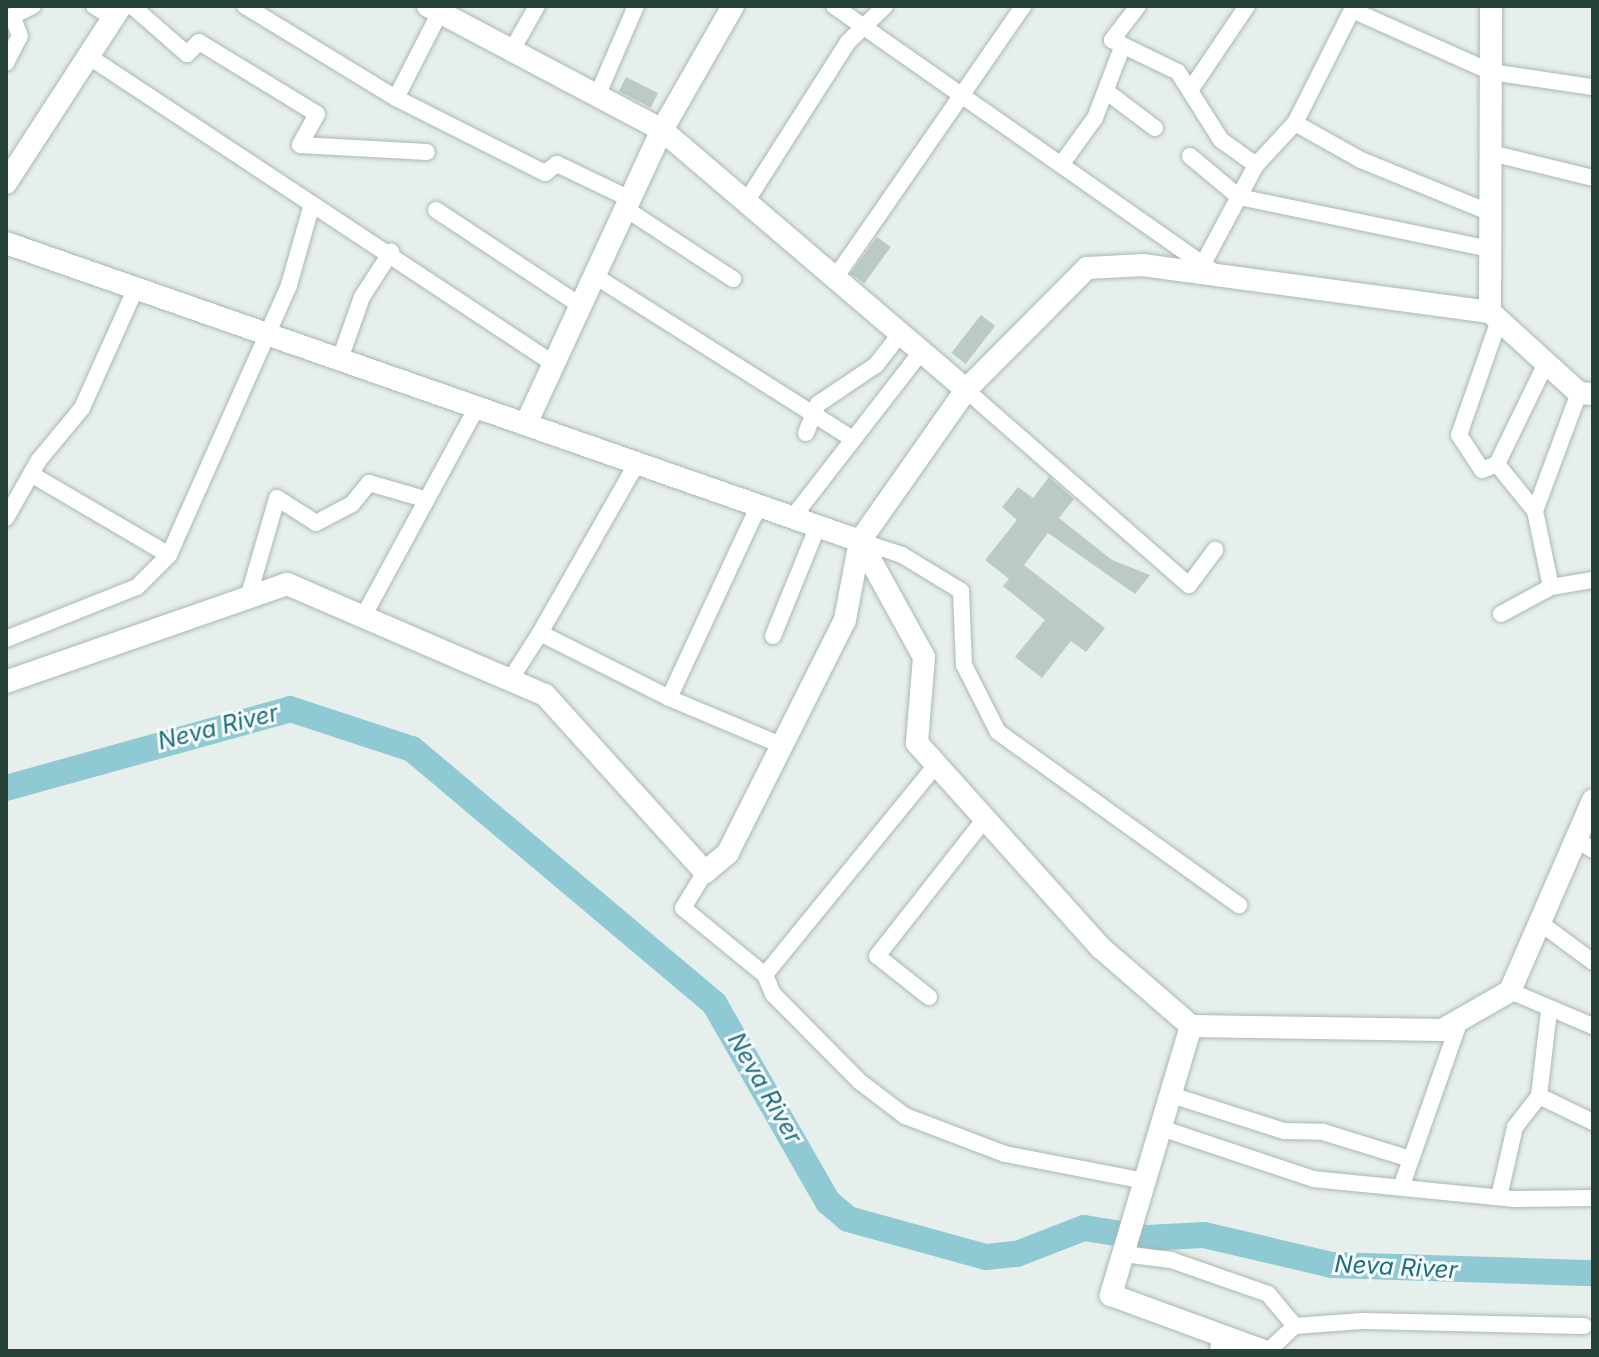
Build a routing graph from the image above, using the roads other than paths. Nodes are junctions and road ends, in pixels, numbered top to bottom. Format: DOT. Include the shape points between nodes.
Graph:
graph roads {
  1 [pos="33,6"];
  2 [pos="132,6"];
  3 [pos="245,6"];
  4 [pos="537,6"];
  5 [pos="636,6"];
  6 [pos="733,6"];
  7 [pos="834,6"];
  8 [pos="885,6"];
  9 [pos="1023,6"];
  10 [pos="1138,6"];
  11 [pos="1247,6"];
  12 [pos="1491,6"];
  13 [pos="437,8"];
  14 [pos="109,10"];
  15 [pos="9,18"];
  16 [pos="868,29"];
  17 [pos="1123,45"];
  18 [pos="512,50"];
  19 [pos="88,56"];
  20 [pos="6,63"];
  21 [pos="1491,72"];
  22 [pos="1593,87"];
  23 [pos="1191,89"];
  24 [pos="1107,92"];
  25 [pos="963,94"];
  26 [pos="597,96"];
  27 [pos="396,98"];
  28 [pos="1295,123"];
  29 [pos="1155,128"];
  30 [pos="662,130"];
  31 [pos="427,152"];
  32 [pos="1491,153"];
  33 [pos="1190,156"];
  34 [pos="1063,162"];
  35 [pos="1256,165"];
  36 [pos="1593,178"];
  37 [pos="6,183"];
  38 [pos="1239,197"];
  39 [pos="746,202"];
  40 [pos="312,204"];
  41 [pos="628,204"];
  42 [pos="436,210"];
  43 [pos="1491,213"];
  44 [pos="6,243"];
  45 [pos="1491,249"];
  46 [pos="391,252"];
  47 [pos="1203,264"];
  48 [pos="595,276"];
  49 [pos="835,278"];
  50 [pos="733,279"];
  51 [pos="1225,280"];
  52 [pos="136,288"];
  53 [pos="581,306"];
  54 [pos="1495,316"];
  55 [pos="265,333"];
  56 [pos="900,334"];
  57 [pos="921,352"];
  58 [pos="340,359"];
  59 [pos="1546,363"];
  60 [pos="554,364"];
  61 [pos="966,390"];
  62 [pos="1586,394"];
  63 [pos="477,407"];
  64 [pos="526,424"];
  65 [pos="809,426"];
  66 [pos="851,438"];
  67 [pos="637,463"];
  68 [pos="1497,464"];
  69 [pos="31,474"];
  70 [pos="421,498"];
  71 [pos="759,505"];
  72 [pos="1535,511"];
  73 [pos="793,517"];
  74 [pos="6,518"];
  75 [pos="818,526"];
  76 [pos="860,541"];
  77 [pos="1215,550"];
  78 [pos="169,555"];
  79 [pos="1593,580"];
  80 [pos="1551,587"];
  81 [pos="248,598"];
  82 [pos="1501,614"];
  83 [pos="363,617"];
  84 [pos="540,633"];
  85 [pos="773,636"];
  86 [pos="6,639"];
  87 [pos="510,680"];
  88 [pos="6,682"];
  89 [pos="669,698"];
  90 [pos="781,745"];
  91 [pos="936,765"];
  92 [pos="1593,800"];
  93 [pos="985,819"];
  94 [pos="1584,845"];
  95 [pos="705,872"];
  96 [pos="1239,905"];
  97 [pos="1539,922"];
  98 [pos="1593,962"];
  99 [pos="765,975"];
  100 [pos="1510,991"];
  101 [pos="929,997"];
  102 [pos="1549,1011"];
  103 [pos="1460,1020"];
  104 [pos="1191,1026"];
  105 [pos="1593,1026"];
  106 [pos="1171,1095"];
  107 [pos="1539,1096"];
  108 [pos="1593,1122"];
  109 [pos="1161,1128"];
  110 [pos="1411,1159"];
  111 [pos="1145,1181"];
  112 [pos="1402,1185"];
  113 [pos="1499,1197"];
  114 [pos="1593,1198"];
  115 [pos="1124,1254"];
  116 [pos="1295,1326"];
  117 [pos="1584,1326"];
  118 [pos="1219,1343"];
  119 [pos="1266,1351"];
  1 -- 15 [label="street"];
  2 -- 31 [label="street" via="187,54 199,42 317,114 300,145"];
  3 -- 27 [label="street"];
  4 -- 18 [label="street"];
  5 -- 26 [label="street"];
  6 -- 30 [label="street"];
  7 -- 16 [label="street"];
  8 -- 16 [label="street"];
  9 -- 25 [label="street"];
  10 -- 17 [label="street" via="1112,40"];
  11 -- 23 [label="street"];
  12 -- 21 [label="street"];
  13 -- 18 [label="street"];
  13 -- 27 [label="street"];
  14 -- 19 [label="street"];
  15 -- 20 [label="street" via="20,36"];
  16 -- 25 [label="street"];
  16 -- 39 [label="street" via="848,42"];
  17 -- 23 [label="street" via="1178,72"];
  17 -- 24 [label="street"];
  18 -- 26 [label="street"];
  19 -- 37 [label="street"];
  19 -- 40 [label="street"];
  21 -- 22 [label="street"];
  21 -- 28 [label="street" via="1352,10"];
  21 -- 32 [label="street"];
  23 -- 35 [label="street" via="1221,140"];
  24 -- 29 [label="street"];
  24 -- 34 [label="street"];
  25 -- 34 [label="street"];
  25 -- 49 [label="street"];
  26 -- 30 [label="street"];
  27 -- 41 [label="street" via="545,173 557,164"];
  28 -- 35 [label="street"];
  28 -- 43 [label="street" via="1361,160"];
  30 -- 39 [label="street"];
  30 -- 41 [label="street"];
  32 -- 36 [label="street"];
  32 -- 43 [label="street"];
  33 -- 38 [label="street"];
  34 -- 47 [label="street"];
  35 -- 38 [label="street"];
  38 -- 45 [label="street"];
  38 -- 47 [label="street"];
  39 -- 49 [label="street"];
  40 -- 46 [label="street"];
  40 -- 55 [label="street" via="289,285"];
  41 -- 48 [label="street"];
  41 -- 50 [label="street"];
  42 -- 53 [label="street"];
  43 -- 45 [label="street"];
  44 -- 52 [label="street"];
  45 -- 54 [label="street"];
  46 -- 58 [label="street" via="362,297"];
  46 -- 60 [label="street"];
  47 -- 51 [label="street"];
  48 -- 53 [label="street"];
  48 -- 65 [label="street"];
  49 -- 56 [label="street"];
  51 -- 54 [label="street"];
  51 -- 61 [label="street" via="1144,265 1087,268"];
  52 -- 55 [label="street"];
  52 -- 69 [label="street" via="82,408"];
  53 -- 60 [label="street"];
  54 -- 59 [label="street"];
  54 -- 68 [label="street" via="1459,435 1482,470"];
  55 -- 58 [label="street"];
  55 -- 78 [label="street"];
  56 -- 57 [label="street"];
  56 -- 65 [label="street" via="876,365 818,404"];
  57 -- 61 [label="street"];
  57 -- 66 [label="street"];
  58 -- 63 [label="street"];
  59 -- 62 [label="street"];
  59 -- 68 [label="street"];
  60 -- 64 [label="street"];
  61 -- 76 [label="street"];
  61 -- 77 [label="street" via="1189,585"];
  62 -- 72 [label="street"];
  63 -- 64 [label="street"];
  63 -- 70 [label="street"];
  64 -- 67 [label="street"];
  65 -- 66 [label="street"];
  66 -- 73 [label="street"];
  67 -- 71 [label="street"];
  67 -- 84 [label="street"];
  68 -- 72 [label="street"];
  69 -- 74 [label="street"];
  69 -- 78 [label="street"];
  70 -- 81 [label="street" via="369,483 352,504 316,523 277,498"];
  70 -- 83 [label="street"];
  71 -- 73 [label="street"];
  71 -- 89 [label="street"];
  72 -- 80 [label="street"];
  73 -- 75 [label="street"];
  75 -- 76 [label="street"];
  75 -- 85 [label="street"];
  76 -- 90 [label="street" via="845,620"];
  76 -- 91 [label="street" via="924,657 917,743"];
  76 -- 96 [label="street" via="902,555 961,591 964,665 998,732"];
  78 -- 86 [label="street" via="137,587"];
  79 -- 80 [label="street"];
  80 -- 82 [label="street"];
  81 -- 83 [label="street" via="287,584"];
  81 -- 88 [label="street"];
  83 -- 87 [label="street"];
  84 -- 87 [label="street"];
  84 -- 89 [label="street"];
  87 -- 95 [label="street" via="545,695"];
  89 -- 90 [label="street"];
  90 -- 95 [label="street" via="728,853"];
  91 -- 93 [label="street"];
  91 -- 99 [label="street"];
  92 -- 94 [label="street"];
  93 -- 101 [label="street" via="877,956"];
  93 -- 104 [label="street" via="1101,948"];
  94 -- 97 [label="street"];
  95 -- 99 [label="street" via="683,908"];
  97 -- 98 [label="street"];
  97 -- 100 [label="street"];
  99 -- 111 [label="street" via="773,994 812,1036 905,1116 993,1151"];
  100 -- 102 [label="street"];
  100 -- 103 [label="street"];
  102 -- 105 [label="street"];
  102 -- 107 [label="street"];
  103 -- 104 [label="street" via="1442,1030"];
  103 -- 110 [label="street"];
  104 -- 106 [label="street"];
  106 -- 109 [label="street"];
  106 -- 110 [label="street"];
  107 -- 108 [label="street"];
  107 -- 113 [label="street" via="1515,1127"];
  109 -- 111 [label="street"];
  109 -- 112 [label="street" via="1313,1179"];
  110 -- 112 [label="street"];
  111 -- 115 [label="street"];
  112 -- 113 [label="street"];
  113 -- 114 [label="street"];
  115 -- 116 [label="street" via="1171,1260 1268,1294"];
  115 -- 118 [label="street" via="1111,1295"];
  116 -- 117 [label="street"];
  116 -- 119 [label="street"];
  118 -- 119 [label="street"];
}
